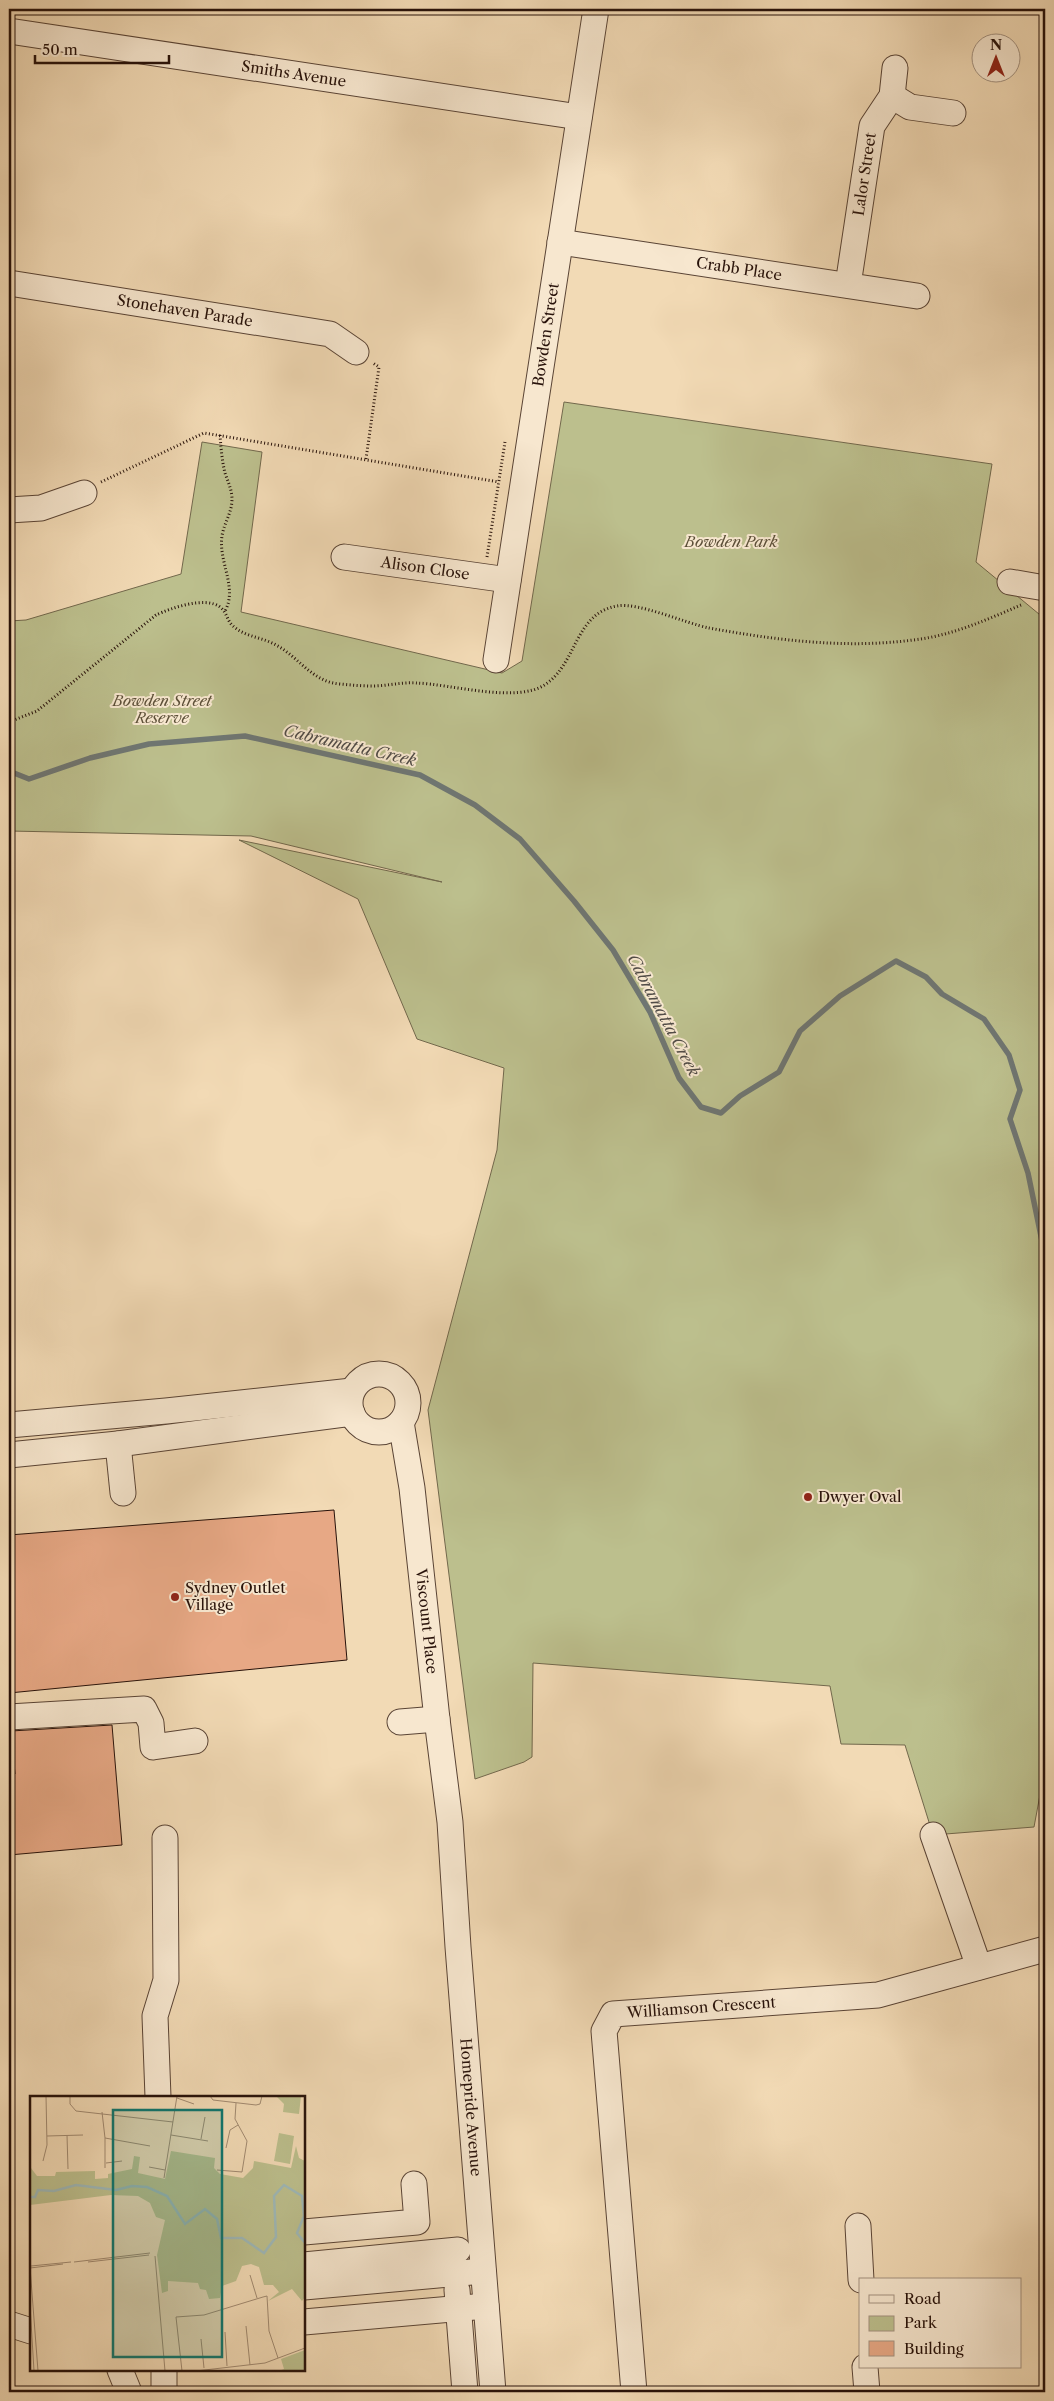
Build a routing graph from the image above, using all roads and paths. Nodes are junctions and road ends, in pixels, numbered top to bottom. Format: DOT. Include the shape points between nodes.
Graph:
graph roads {
  1 [pos="596,9"];
  2 [pos="9,31"];
  3 [pos="895,68"];
  4 [pos="892,96"];
  5 [pos="953,113"];
  6 [pos="579,117"];
  7 [pos="560,242"];
  8 [pos="9,282"];
  9 [pos="848,284"];
  10 [pos="918,296"];
  11 [pos="356,352"];
  12 [pos="220,435"];
  13 [pos="505,442"];
  14 [pos="366,459"];
  15 [pos="499,482"];
  16 [pos="84,493"];
  17 [pos="9,510"];
  18 [pos="344,557"];
  19 [pos="496,579"];
  20 [pos="1010,582"];
  21 [pos="1045,588"];
  22 [pos="1026,603"];
  23 [pos="225,611"];
  24 [pos="496,660"];
  25 [pos="9,722"];
  26 [pos="352,1402"];
  27 [pos="401,1422"];
  28 [pos="9,1425"];
  29 [pos="118,1444"];
  30 [pos="9,1455"];
  31 [pos="123,1493"];
  32 [pos="9,1717"];
  33 [pos="437,1719"];
  34 [pos="400,1722"];
  35 [pos="195,1742"];
  36 [pos="450,1822"];
  37 [pos="933,1835"];
  38 [pos="165,1838"];
  39 [pos="1045,1949"];
  40 [pos="979,1967"];
  41 [pos="158,2096"];
  42 [pos="414,2184"];
  43 [pos="858,2226"];
  44 [pos="305,2232"];
  45 [pos="457,2262"];
  46 [pos="305,2265"];
  47 [pos="483,2271"];
  48 [pos="860,2278"];
  49 [pos="305,2287"];
  50 [pos="486,2306"];
  51 [pos="458,2307"];
  52 [pos="305,2322"];
  53 [pos="9,2324"];
  54 [pos="30,2331"];
  55 [pos="865,2368"];
  56 [pos="120,2371"];
  57 [pos="164,2371"];
  58 [pos="130,2392"];
  59 [pos="164,2392"];
  60 [pos="465,2392"];
  61 [pos="493,2392"];
  62 [pos="634,2392"];
  63 [pos="867,2392"];
  1 -- 6 [label="street, Bowden Street"];
  2 -- 6 [label="street, Smiths Avenue"];
  3 -- 4 [label="street, Lalor Street"];
  4 -- 5 [label="street" via="910,107"];
  4 -- 9 [label="street, Lalor Street" via="872,126"];
  6 -- 7 [label="street, Bowden Street"];
  7 -- 9 [label="street, Crabb Place"];
  7 -- 19 [label="street, Bowden Street"];
  8 -- 11 [label="street, Stonehaven Parade" via="330,334"];
  9 -- 10 [label="street, Crabb Place"];
  11 -- 14 [label="path" via="379,367"];
  12 -- 14 [label="path"];
  12 -- 16 [label="path" via="204,433 114,474"];
  12 -- 23 [label="path" via="232,497 231,511 222,536 230,591"];
  13 -- 15 [label="path"];
  14 -- 15 [label="path"];
  15 -- 19 [label="path"];
  16 -- 17 [label="street" via="41,508"];
  18 -- 19 [label="street, Alison Close"];
  19 -- 24 [label="street, Bowden Street"];
  20 -- 21 [label="street"];
  22 -- 23 [label="path" via="957,630 914,640 864,643 748,635 693,625 620,605 604,609 588,620 559,671 547,684 528,693 511,694 435,683 336,684 316,678 276,645 246,635 230,625"];
  23 -- 25 [label="path" via="218,605 195,603 171,608 156,616 37,711"];
  26 -- 27 [label="street" via="364,1428 374,1431 393,1428"];
  26 -- 27 [label="street" via="358,1383 375,1374 394,1378 406,1393 408,1403"];
  26 -- 28 [label="street"];
  26 -- 29 [label="street"];
  27 -- 33 [label="street, Viscount Place" via="412,1488"];
  29 -- 30 [label="street"];
  29 -- 31 [label="street"];
  32 -- 35 [label="street" via="144,1708 151,1723 153,1747"];
  33 -- 34 [label="street"];
  33 -- 36 [label="street, Viscount Place"];
  36 -- 47 [label="street, Homepride Avenue"];
  37 -- 40 [label="street"];
  38 -- 41 [label="street" via="166,1980 154,2016"];
  39 -- 40 [label="street, Williamson Crescent"];
  40 -- 62 [label="street, Williamson Crescent" via="878,1995 613,2014 604,2031"];
  42 -- 44 [label="street" via="417,2222"];
  43 -- 48 [label="street"];
  45 -- 46 [label="street"];
  45 -- 47 [label="street"];
  45 -- 49 [label="street"];
  45 -- 51 [label="street"];
  47 -- 50 [label="street, Homepride Avenue"];
  50 -- 51 [label="street"];
  50 -- 61 [label="street, Homepride Avenue"];
  51 -- 52 [label="street"];
  51 -- 60 [label="street"];
  53 -- 54 [label="street"];
  55 -- 63 [label="street"];
  56 -- 58 [label="street"];
  57 -- 59 [label="street"];
}
